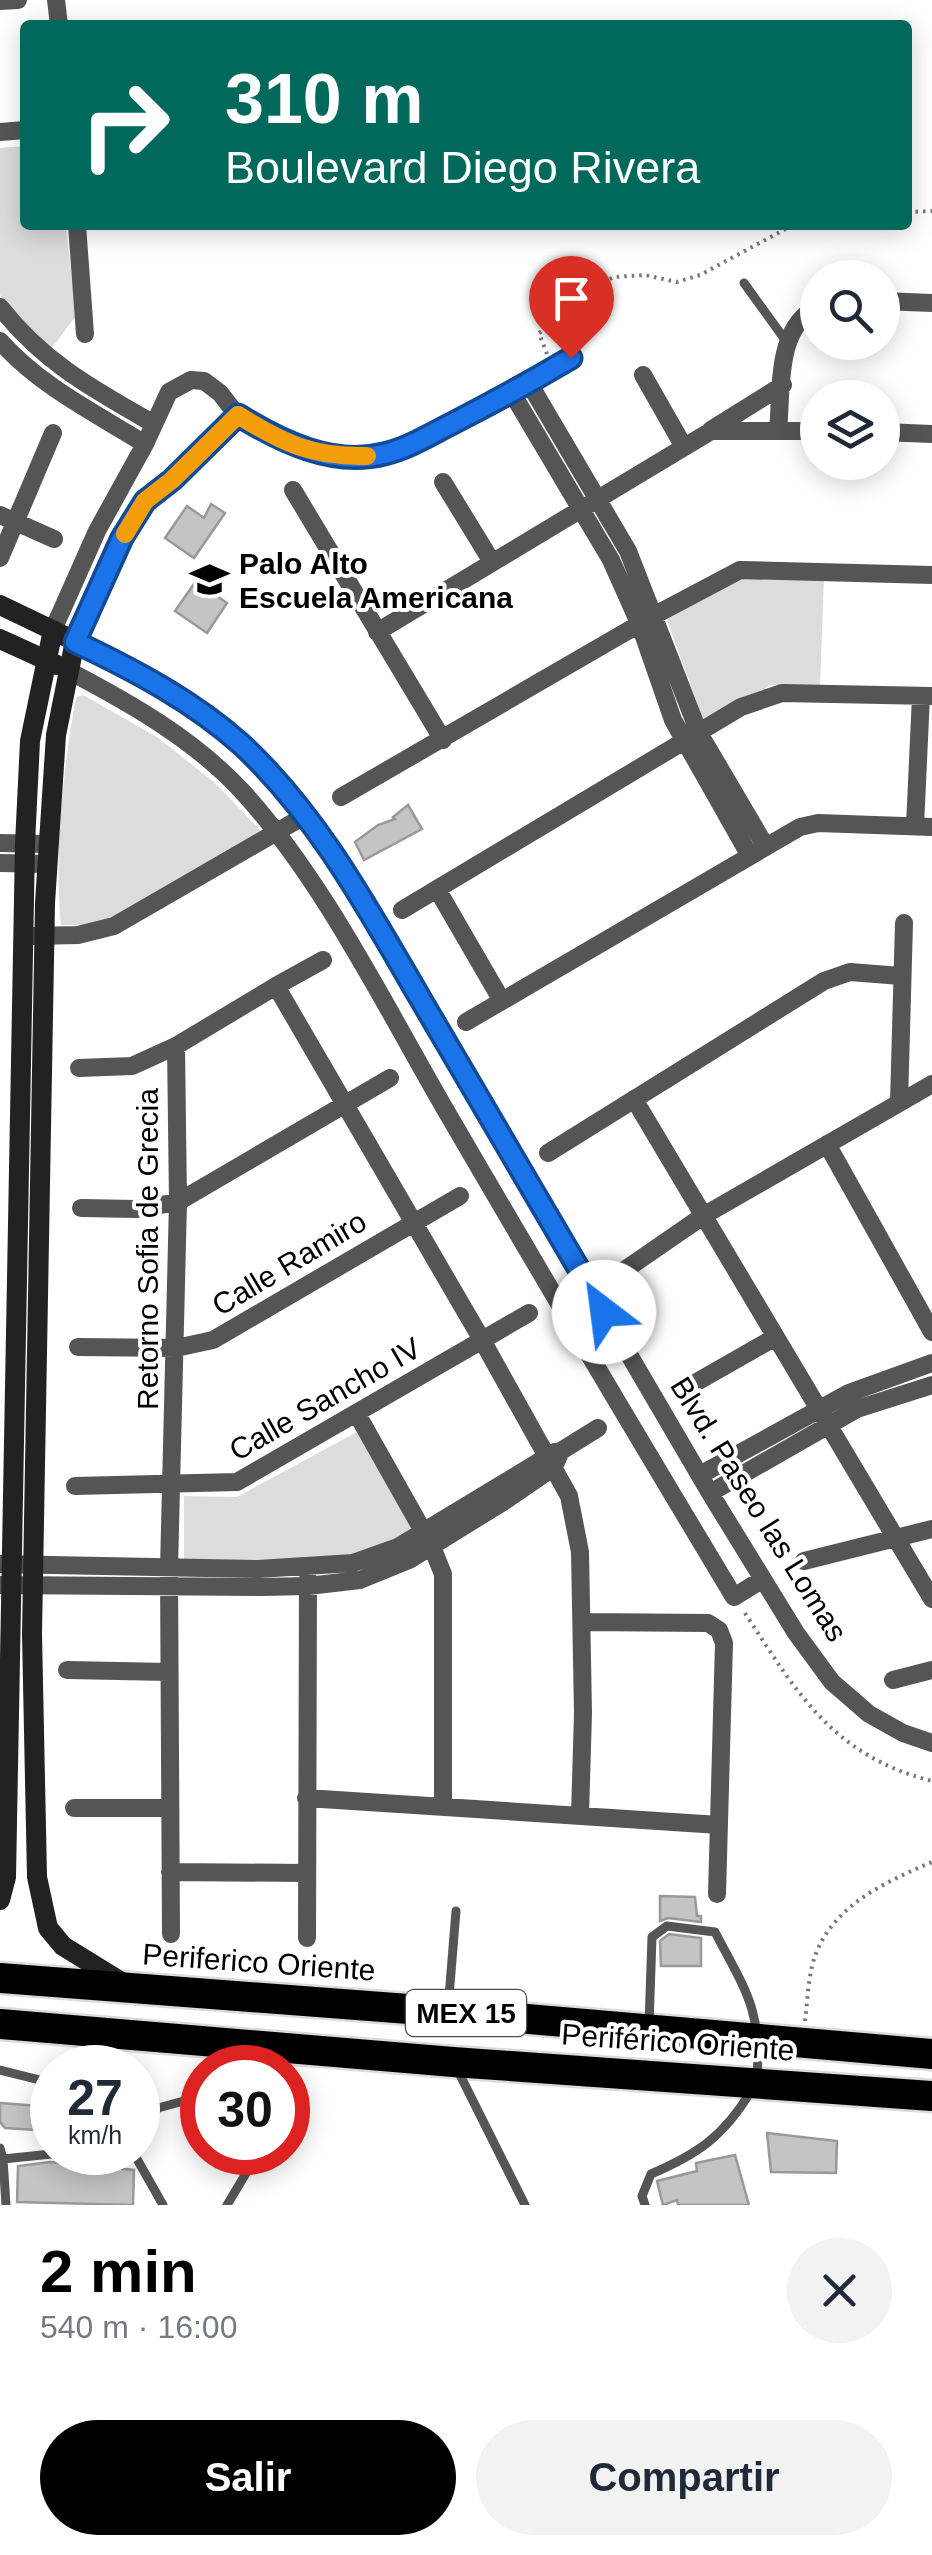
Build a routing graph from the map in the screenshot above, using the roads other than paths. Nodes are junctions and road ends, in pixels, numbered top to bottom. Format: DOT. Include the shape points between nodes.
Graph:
graph roads {
  1 [pos="18,0"];
  2 [pos="0,1"];
  3 [pos="76,230"];
  4 [pos="744,283"];
  5 [pos="900,301"];
  6 [pos="932,304"];
  7 [pos="0,306"];
  8 [pos="800,318"];
  9 [pos="85,334"];
  10 [pos="0,341"];
  11 [pos="787,342"];
  12 [pos="44,355"];
  13 [pos="571,358"];
  14 [pos="30,372"];
  15 [pos="644,376"];
  16 [pos="783,385"];
  17 [pos="520,388"];
  18 [pos="96,391"];
  19 [pos="86,408"];
  20 [pos="238,415"];
  21 [pos="154,424"];
  22 [pos="710,430"];
  23 [pos="800,431"];
  24 [pos="778,432"];
  25 [pos="53,433"];
  26 [pos="900,433"];
  27 [pos="932,434"];
  28 [pos="145,444"];
  29 [pos="684,447"];
  30 [pos="565,464"];
  31 [pos="443,482"];
  32 [pos="293,490"];
  33 [pos="600,499"];
  34 [pos="582,509"];
  35 [pos="7,518"];
  36 [pos="54,538"];
  37 [pos="0,558"];
  38 [pos="492,562"];
  39 [pos="932,576"];
  40 [pos="0,605"];
  41 [pos="647,620"];
  42 [pos="54,630"];
  43 [pos="377,632"];
  44 [pos="0,639"];
  45 [pos="75,642"];
  46 [pos="46,660"];
  47 [pos="68,670"];
  48 [pos="926,696"];
  49 [pos="691,738"];
  50 [pos="442,740"];
  51 [pos="340,797"];
  52 [pos="306,815"];
  53 [pos="924,827"];
  54 [pos="276,833"];
  55 [pos="0,843"];
  56 [pos="758,851"];
  57 [pos="25,854"];
  58 [pos="48,854"];
  59 [pos="0,863"];
  60 [pos="437,889"];
  61 [pos="402,910"];
  62 [pos="904,923"];
  63 [pos="22,936"];
  64 [pos="44,936"];
  65 [pos="323,960"];
  66 [pos="902,976"];
  67 [pos="276,986"];
  68 [pos="502,1001"];
  69 [pos="466,1022"];
  70 [pos="176,1046"];
  71 [pos="79,1068"];
  72 [pos="390,1078"];
  73 [pos="932,1084"];
  74 [pos="634,1099"];
  75 [pos="900,1103"];
  76 [pos="345,1104"];
  77 [pos="484,1107"];
  78 [pos="454,1124"];
  79 [pos="828,1144"];
  80 [pos="548,1153"];
  81 [pos="460,1196"];
  82 [pos="178,1202"];
  83 [pos="81,1208"];
  84 [pos="703,1216"];
  85 [pos="413,1222"];
  86 [pos="16,1235"];
  87 [pos="40,1236"];
  88 [pos="619,1274"];
  89 [pos="529,1313"];
  90 [pos="932,1332"];
  91 [pos="774,1338"];
  92 [pos="482,1340"];
  93 [pos="78,1347"];
  94 [pos="176,1348"];
  95 [pos="932,1363"];
  96 [pos="932,1385"];
  97 [pos="688,1387"];
  98 [pos="356,1414"];
  99 [pos="822,1417"];
  100 [pos="598,1428"];
  101 [pos="554,1457"];
  102 [pos="748,1460"];
  103 [pos="700,1476"];
  104 [pos="76,1486"];
  105 [pos="171,1486"];
  106 [pos="710,1493"];
  107 [pos="932,1529"];
  108 [pos="896,1538"];
  109 [pos="428,1540"];
  110 [pos="804,1560"];
  111 [pos="6,1574"];
  112 [pos="33,1574"];
  113 [pos="170,1577"];
  114 [pos="308,1577"];
  115 [pos="763,1579"];
  116 [pos="932,1599"];
  117 [pos="582,1622"];
  118 [pos="67,1670"];
  119 [pos="932,1670"];
  120 [pos="169,1672"];
  121 [pos="893,1680"];
  122 [pos="932,1742"];
  123 [pos="306,1798"];
  124 [pos="442,1806"];
  125 [pos="74,1808"];
  126 [pos="170,1808"];
  127 [pos="580,1816"];
  128 [pos="719,1825"];
  129 [pos="170,1872"];
  130 [pos="306,1873"];
  131 [pos="6,1877"];
  132 [pos="37,1877"];
  133 [pos="716,1894"];
  134 [pos="0,1900"];
  135 [pos="456,1911"];
  136 [pos="170,1934"];
  137 [pos="307,1938"];
  138 [pos="0,1978"];
  139 [pos="132,1988"];
  140 [pos="448,2012"];
  141 [pos="0,2024"];
  142 [pos="649,2029"];
  143 [pos="760,2038"];
  144 [pos="932,2054"];
  145 [pos="454,2062"];
  146 [pos="0,2070"];
  147 [pos="30,2078"];
  148 [pos="756,2082"];
  149 [pos="932,2096"];
  150 [pos="2,2153"];
  151 [pos="30,2153"];
  152 [pos="146,2175"];
  153 [pos="245,2175"];
  154 [pos="6,2205"];
  155 [pos="163,2205"];
  156 [pos="227,2205"];
  157 [pos="525,2205"];
  158 [pos="645,2205"];
  1 -- 2 [label="street"];
  3 -- 9 [label="street"];
  4 -- 11 [label="lane"];
  5 -- 6 [label="street"];
  7 -- 12 [label="street"];
  8 -- 11 [label="street"];
  10 -- 14 [label="street"];
  11 -- 16 [label="street"];
  12 -- 14 [label="street"];
  12 -- 18 [label="street"];
  13 -- 17 [label="street"];
  14 -- 19 [label="street"];
  15 -- 29 [label="street"];
  16 -- 22 [label="street"];
  16 -- 24 [label="street"];
  17 -- 20 [label="street" via="381,455 340,456 281,442"];
  17 -- 30 [label="street"];
  18 -- 19 [label="street"];
  18 -- 21 [label="street"];
  19 -- 28 [label="street"];
  20 -- 21 [label="street" via="204,381 191,380 169,392"];
  20 -- 45 [label="street" via="145,501"];
  21 -- 28 [label="street"];
  22 -- 24 [label="street"];
  22 -- 29 [label="street"];
  23 -- 24 [label="street"];
  25 -- 35 [label="street"];
  26 -- 27 [label="street"];
  28 -- 42 [label="street"];
  29 -- 33 [label="street"];
  30 -- 33 [label="street"];
  30 -- 34 [label="street"];
  31 -- 38 [label="street"];
  32 -- 43 [label="street"];
  33 -- 34 [label="street"];
  33 -- 41 [label="street" via="641,576"];
  34 -- 38 [label="street"];
  34 -- 41 [label="street"];
  35 -- 36 [label="street"];
  35 -- 37 [label="street"];
  38 -- 43 [label="street"];
  39 -- 41 [label="street" via="740,570"];
  40 -- 42 [label="street, Blvd. Paseo las Lomas"];
  41 -- 49 [label="street" via="659,684"];
  41 -- 50 [label="street"];
  42 -- 45 [label="street, Blvd. Paseo las Lomas"];
  42 -- 46 [label="street"];
  43 -- 50 [label="street"];
  44 -- 46 [label="street"];
  45 -- 47 [label="street"];
  45 -- 52 [label="street, Blvd. Paseo las Lomas" via="186,701 240,744"];
  46 -- 47 [label="street"];
  46 -- 57 [label="street" via="30,741"];
  47 -- 54 [label="street" via="198,751"];
  47 -- 58 [label="street"];
  48 -- 49 [label="street" via="782,693"];
  48 -- 53 [label="street"];
  49 -- 56 [label="street"];
  49 -- 60 [label="street"];
  50 -- 51 [label="street"];
  52 -- 54 [label="street"];
  52 -- 77 [label="street, Blvd. Paseo las Lomas"];
  53 -- 56 [label="street" via="808,824"];
  54 -- 64 [label="street" via="114,926"];
  54 -- 78 [label="street"];
  55 -- 57 [label="street"];
  56 -- 68 [label="street"];
  57 -- 58 [label="street"];
  57 -- 59 [label="street"];
  57 -- 63 [label="street"];
  58 -- 64 [label="street"];
  60 -- 61 [label="street"];
  60 -- 68 [label="street"];
  62 -- 66 [label="street"];
  63 -- 64 [label="street"];
  63 -- 86 [label="street"];
  64 -- 87 [label="street"];
  65 -- 67 [label="street, Retorno Sofia de Grecia"];
  66 -- 74 [label="street" via="837,974"];
  66 -- 75 [label="street"];
  67 -- 70 [label="street, Retorno Sofia de Grecia"];
  67 -- 76 [label="street"];
  68 -- 69 [label="street"];
  70 -- 71 [label="street" via="132,1066"];
  70 -- 82 [label="street, Retorno Sofia de Grecia"];
  72 -- 76 [label="street"];
  73 -- 75 [label="street"];
  74 -- 80 [label="street"];
  74 -- 84 [label="street"];
  75 -- 79 [label="street"];
  76 -- 82 [label="street"];
  76 -- 85 [label="street"];
  77 -- 78 [label="street"];
  77 -- 103 [label="street, Blvd. Paseo las Lomas"];
  78 -- 115 [label="street" via="734,1596"];
  79 -- 84 [label="street"];
  79 -- 90 [label="street"];
  81 -- 85 [label="street, Calle Ramiro"];
  82 -- 83 [label="street"];
  82 -- 94 [label="street, Retorno Sofia de Grecia"];
  84 -- 88 [label="street"];
  84 -- 91 [label="street"];
  85 -- 92 [label="street"];
  85 -- 94 [label="street, Calle Ramiro" via="213,1340"];
  86 -- 87 [label="street"];
  86 -- 111 [label="street"];
  87 -- 112 [label="street"];
  89 -- 92 [label="street, Calle Sancho IV"];
  91 -- 97 [label="street"];
  91 -- 99 [label="street"];
  92 -- 98 [label="street, Calle Sancho IV"];
  92 -- 101 [label="street"];
  93 -- 94 [label="street, Calle Ramiro"];
  94 -- 105 [label="street, Retorno Sofia de Grecia"];
  95 -- 99 [label="street" via="886,1378"];
  96 -- 99 [label="street"];
  98 -- 105 [label="street, Calle Sancho IV" via="237,1482"];
  98 -- 109 [label="street"];
  99 -- 102 [label="street"];
  99 -- 108 [label="street"];
  100 -- 101 [label="street"];
  101 -- 109 [label="street"];
  101 -- 117 [label="street" via="577,1525"];
  102 -- 103 [label="street"];
  102 -- 106 [label="street"];
  103 -- 106 [label="street, Blvd. Paseo las Lomas"];
  104 -- 105 [label="street, Calle Sancho IV"];
  105 -- 113 [label="street, Retorno Sofia de Grecia"];
  106 -- 115 [label="street, Blvd. Paseo las Lomas"];
  107 -- 108 [label="street"];
  108 -- 110 [label="street"];
  108 -- 116 [label="street"];
  109 -- 114 [label="street" via="360,1580"];
  109 -- 124 [label="street" via="443,1584"];
  111 -- 112 [label="street"];
  111 -- 131 [label="street"];
  112 -- 113 [label="street"];
  112 -- 132 [label="street"];
  113 -- 114 [label="street"];
  113 -- 120 [label="street, Retorno Sofia de Grecia"];
  114 -- 123 [label="street"];
  115 -- 122 [label="street, Blvd. Paseo las Lomas" via="832,1682 869,1714"];
  117 -- 127 [label="street"];
  117 -- 128 [label="street" via="708,1623 719,1630"];
  118 -- 120 [label="street"];
  119 -- 121 [label="street"];
  120 -- 126 [label="street, Retorno Sofia de Grecia"];
  123 -- 124 [label="street"];
  123 -- 130 [label="street"];
  124 -- 127 [label="street"];
  125 -- 126 [label="street"];
  126 -- 129 [label="street, Retorno Sofia de Grecia"];
  127 -- 128 [label="street"];
  128 -- 133 [label="street"];
  129 -- 130 [label="street"];
  129 -- 136 [label="street, Retorno Sofia de Grecia"];
  130 -- 137 [label="street"];
  131 -- 132 [label="street"];
  131 -- 134 [label="street"];
  132 -- 139 [label="street" via="48,1928 62,1946"];
  135 -- 140 [label="lane"];
  138 -- 139 [label="highway, Periferico Oriente / MEX 15"];
  139 -- 140 [label="highway, Periferico Oriente / MEX 15"];
  140 -- 142 [label="highway, Periferico Oriente / MEX 15"];
  141 -- 145 [label="highway, Periférico Oriente / MEX 15" via="309,2055"];
  142 -- 143 [label="highway, Periferico Oriente / MEX 15"];
  142 -- 143 [label="lane" via="652,1937 667,1926 715,1932 754,2008"];
  143 -- 144 [label="highway, Periferico Oriente / MEX 15"];
  143 -- 148 [label="lane"];
  145 -- 148 [label="highway, Periférico Oriente / MEX 15"];
  145 -- 157 [label="lane"];
  146 -- 147 [label="lane"];
  148 -- 149 [label="highway, Periférico Oriente / MEX 15"];
  148 -- 158 [label="lane" via="720,2133 693,2156 651,2174"];
  150 -- 151 [label="lane"];
  150 -- 154 [label="lane"];
  152 -- 155 [label="lane"];
  153 -- 156 [label="lane"];
}
